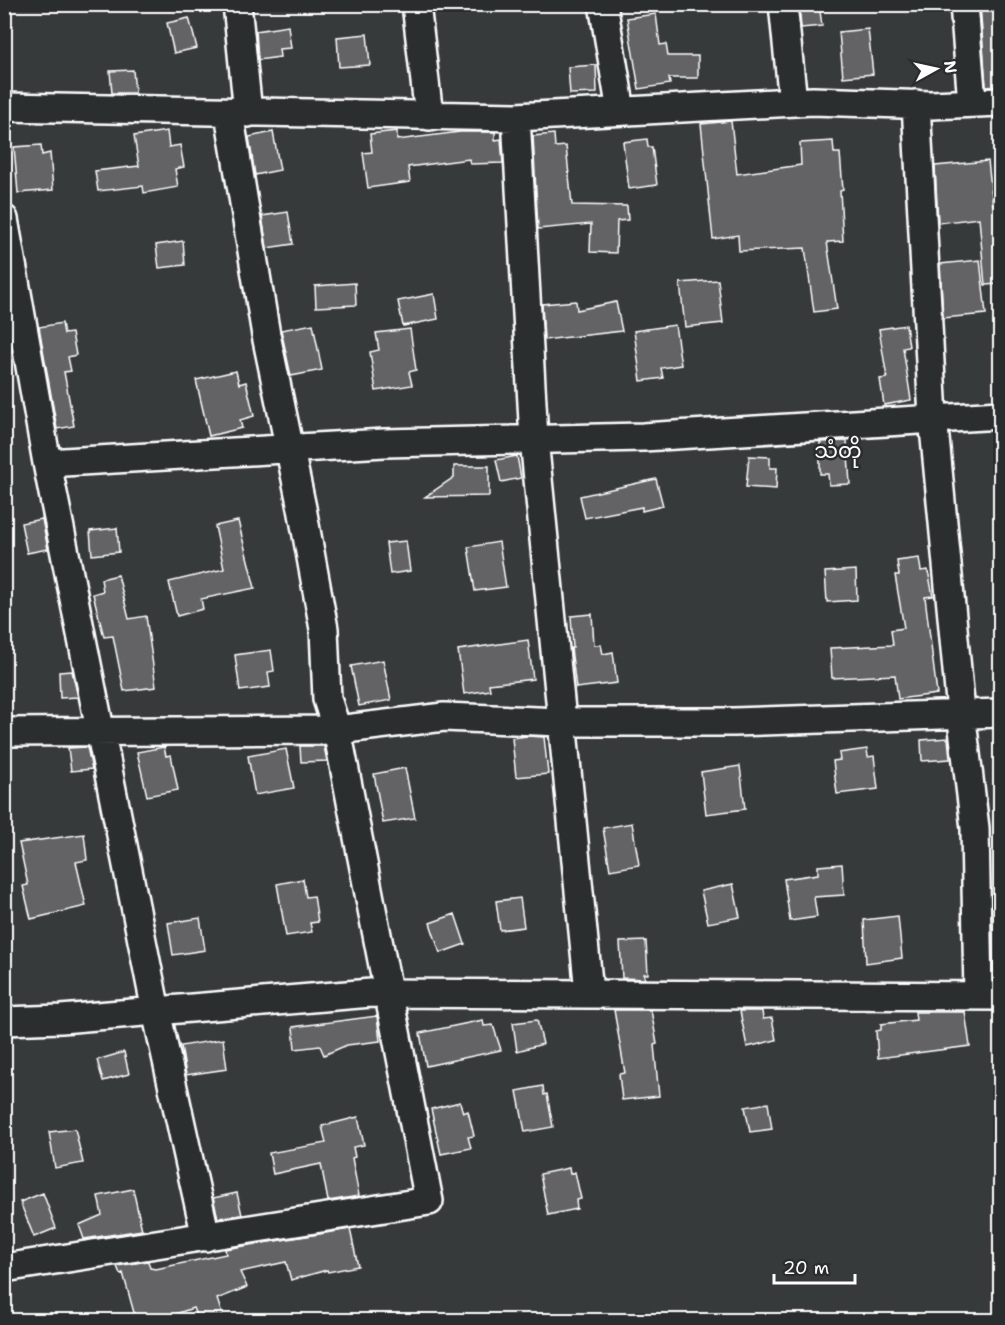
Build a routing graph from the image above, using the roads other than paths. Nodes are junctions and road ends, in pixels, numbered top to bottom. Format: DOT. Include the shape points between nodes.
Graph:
graph roads {
  1 [pos="237,4"];
  2 [pos="416,4"];
  3 [pos="603,4"];
  4 [pos="783,4"];
  5 [pos="964,4"];
  6 [pos="793,102"];
  7 [pos="1000,102"];
  8 [pos="916,104"];
  9 [pos="972,104"];
  10 [pos="4,107"];
  11 [pos="621,111"];
  12 [pos="239,113"];
  13 [pos="429,116"];
  14 [pos="516,117"];
  15 [pos="4,219"];
  16 [pos="1000,415"];
  17 [pos="933,417"];
  18 [pos="534,440"];
  19 [pos="290,447"];
  20 [pos="47,463"];
  21 [pos="961,712"];
  22 [pos="1000,713"];
  23 [pos="561,722"];
  24 [pos="102,730"];
  25 [pos="337,730"];
  26 [pos="4,732"];
  27 [pos="589,992"];
  28 [pos="390,993"];
  29 [pos="989,996"];
  30 [pos="156,1011"];
  31 [pos="4,1021"];
  32 [pos="206,1237"];
  33 [pos="4,1268"];
  1 -- 12 [label="street"];
  2 -- 13 [label="street"];
  3 -- 11 [label="street"];
  4 -- 6 [label="street"];
  5 -- 9 [label="street"];
  6 -- 8 [label="street"];
  6 -- 11 [label="street"];
  7 -- 9 [label="street"];
  8 -- 9 [label="street"];
  8 -- 17 [label="street"];
  10 -- 12 [label="street"];
  11 -- 14 [label="street"];
  12 -- 13 [label="street"];
  12 -- 19 [label="street" via="266,334"];
  13 -- 14 [label="street"];
  14 -- 18 [label="street"];
  15 -- 20 [label="street"];
  16 -- 17 [label="street"];
  17 -- 18 [label="street" via="643,437"];
  17 -- 21 [label="street"];
  18 -- 19 [label="street"];
  18 -- 23 [label="street"];
  19 -- 20 [label="street"];
  19 -- 25 [label="street" via="324,629 327,699"];
  20 -- 24 [label="street"];
  21 -- 22 [label="street"];
  21 -- 23 [label="street" via="734,722"];
  21 -- 29 [label="street"];
  23 -- 25 [label="street" via="444,717"];
  23 -- 27 [label="street"];
  24 -- 25 [label="street"];
  24 -- 26 [label="street"];
  24 -- 30 [label="street"];
  25 -- 28 [label="street" via="358,850"];
  27 -- 28 [label="street"];
  27 -- 29 [label="street"];
  28 -- 30 [label="street"];
  28 -- 32 [label="street" via="429,1201"];
  30 -- 31 [label="street"];
  30 -- 32 [label="street"];
  32 -- 33 [label="street"];
}
